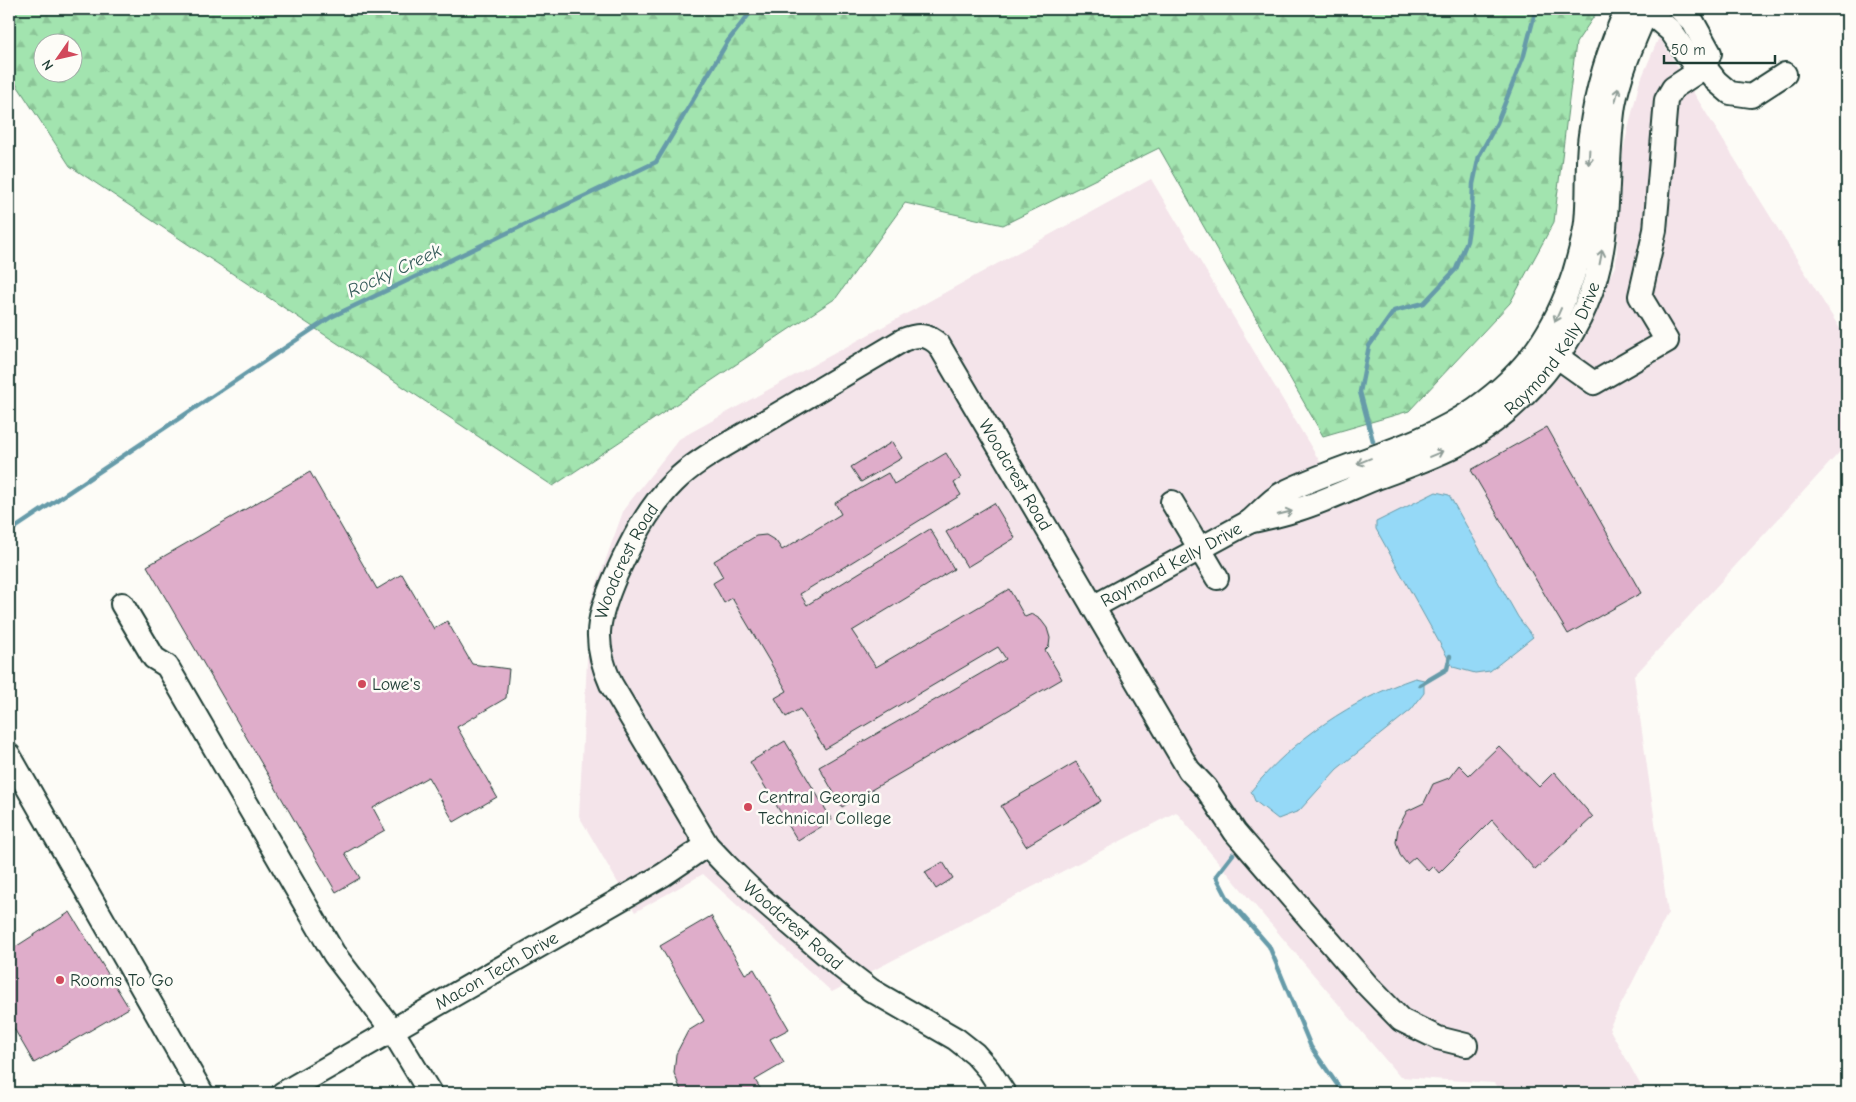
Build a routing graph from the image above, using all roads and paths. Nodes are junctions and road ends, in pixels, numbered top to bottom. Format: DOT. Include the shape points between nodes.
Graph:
graph roads {
  1 [pos="1642,9"];
  2 [pos="1680,9"];
  3 [pos="1705,66"];
  4 [pos="1785,74"];
  5 [pos="1549,351"];
  6 [pos="1172,502"];
  7 [pos="1200,549"];
  8 [pos="1217,578"];
  9 [pos="122,604"];
  10 [pos="1093,607"];
  11 [pos="9,754"];
  12 [pos="707,845"];
  13 [pos="392,1030"];
  14 [pos="1466,1045"];
  15 [pos="202,1093"];
  16 [pos="284,1093"];
  17 [pos="430,1093"];
  18 [pos="1004,1093"];
  1 -- 3 [label="street" via="1671,31 1692,62"];
  1 -- 5 [label="street, Raymond Kelly Drive" via="1613,39 1590,137 1584,239 1556,320"];
  2 -- 3 [label="street" via="1693,22 1710,53"];
  3 -- 4 [label="street" via="1716,82 1730,93 1751,96"];
  3 -- 5 [label="street" via="1673,88 1666,100 1655,230 1640,296 1667,341 1594,384"];
  5 -- 7 [label="street, Raymond Kelly Drive" via="1467,414 1429,434 1285,491 1249,522"];
  6 -- 7 [label="street"];
  7 -- 8 [label="street"];
  7 -- 10 [label="street, Raymond Kelly Drive"];
  9 -- 13 [label="street" via="154,658 167,666 334,954"];
  10 -- 12 [label="street, Woodcrest Road" via="951,363 932,338 923,335 903,340 708,456 675,480 651,509 624,557 598,627 603,666 611,684"];
  10 -- 14 [label="street" via="1189,770 1206,788 1235,832 1401,1020 1438,1038"];
  11 -- 15 [label="street"];
  12 -- 13 [label="street, Macon Tech Drive" via="662,875"];
  12 -- 18 [label="street, Woodcrest Road" via="759,897 837,964 871,990 975,1054"];
  13 -- 16 [label="street, Macon Tech Drive"];
  13 -- 17 [label="street"];
}
